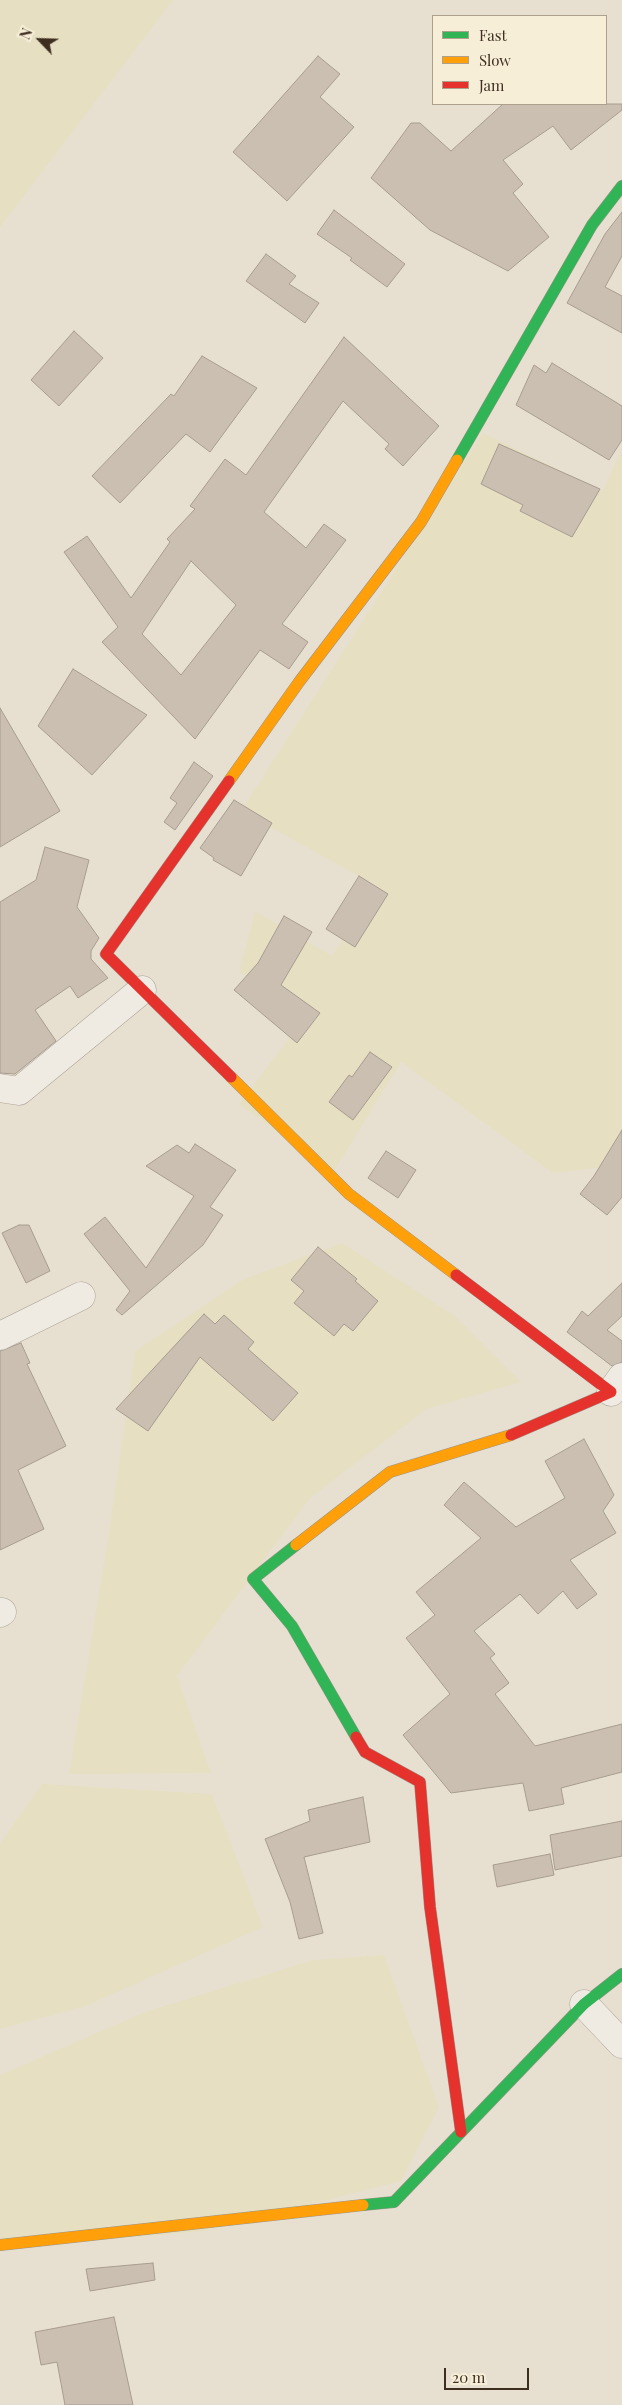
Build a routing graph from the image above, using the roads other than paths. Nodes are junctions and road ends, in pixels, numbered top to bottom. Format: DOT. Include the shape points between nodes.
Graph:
graph roads {
  1 [pos="622,186"];
  2 [pos="142,990"];
  3 [pos="0,1088"];
  4 [pos="81,1296"];
  5 [pos="0,1336"];
  6 [pos="617,1385"];
  7 [pos="622,1974"];
  8 [pos="584,2004"];
  9 [pos="622,2044"];
  10 [pos="461,2132"];
  11 [pos="0,2244"];
  1 -- 2 [label="street" via="592,225 421,522 299,682 106,954"];
  2 -- 3 [label="street" via="19,1091"];
  2 -- 6 [label="street" via="349,1194"];
  4 -- 5 [label="street"];
  6 -- 10 [label="street" via="508,1436 390,1472 253,1579 292,1626 365,1752 420,1782 430,1907"];
  7 -- 8 [label="street"];
  8 -- 9 [label="street"];
  8 -- 10 [label="street"];
  10 -- 11 [label="street" via="394,2202"];
}
